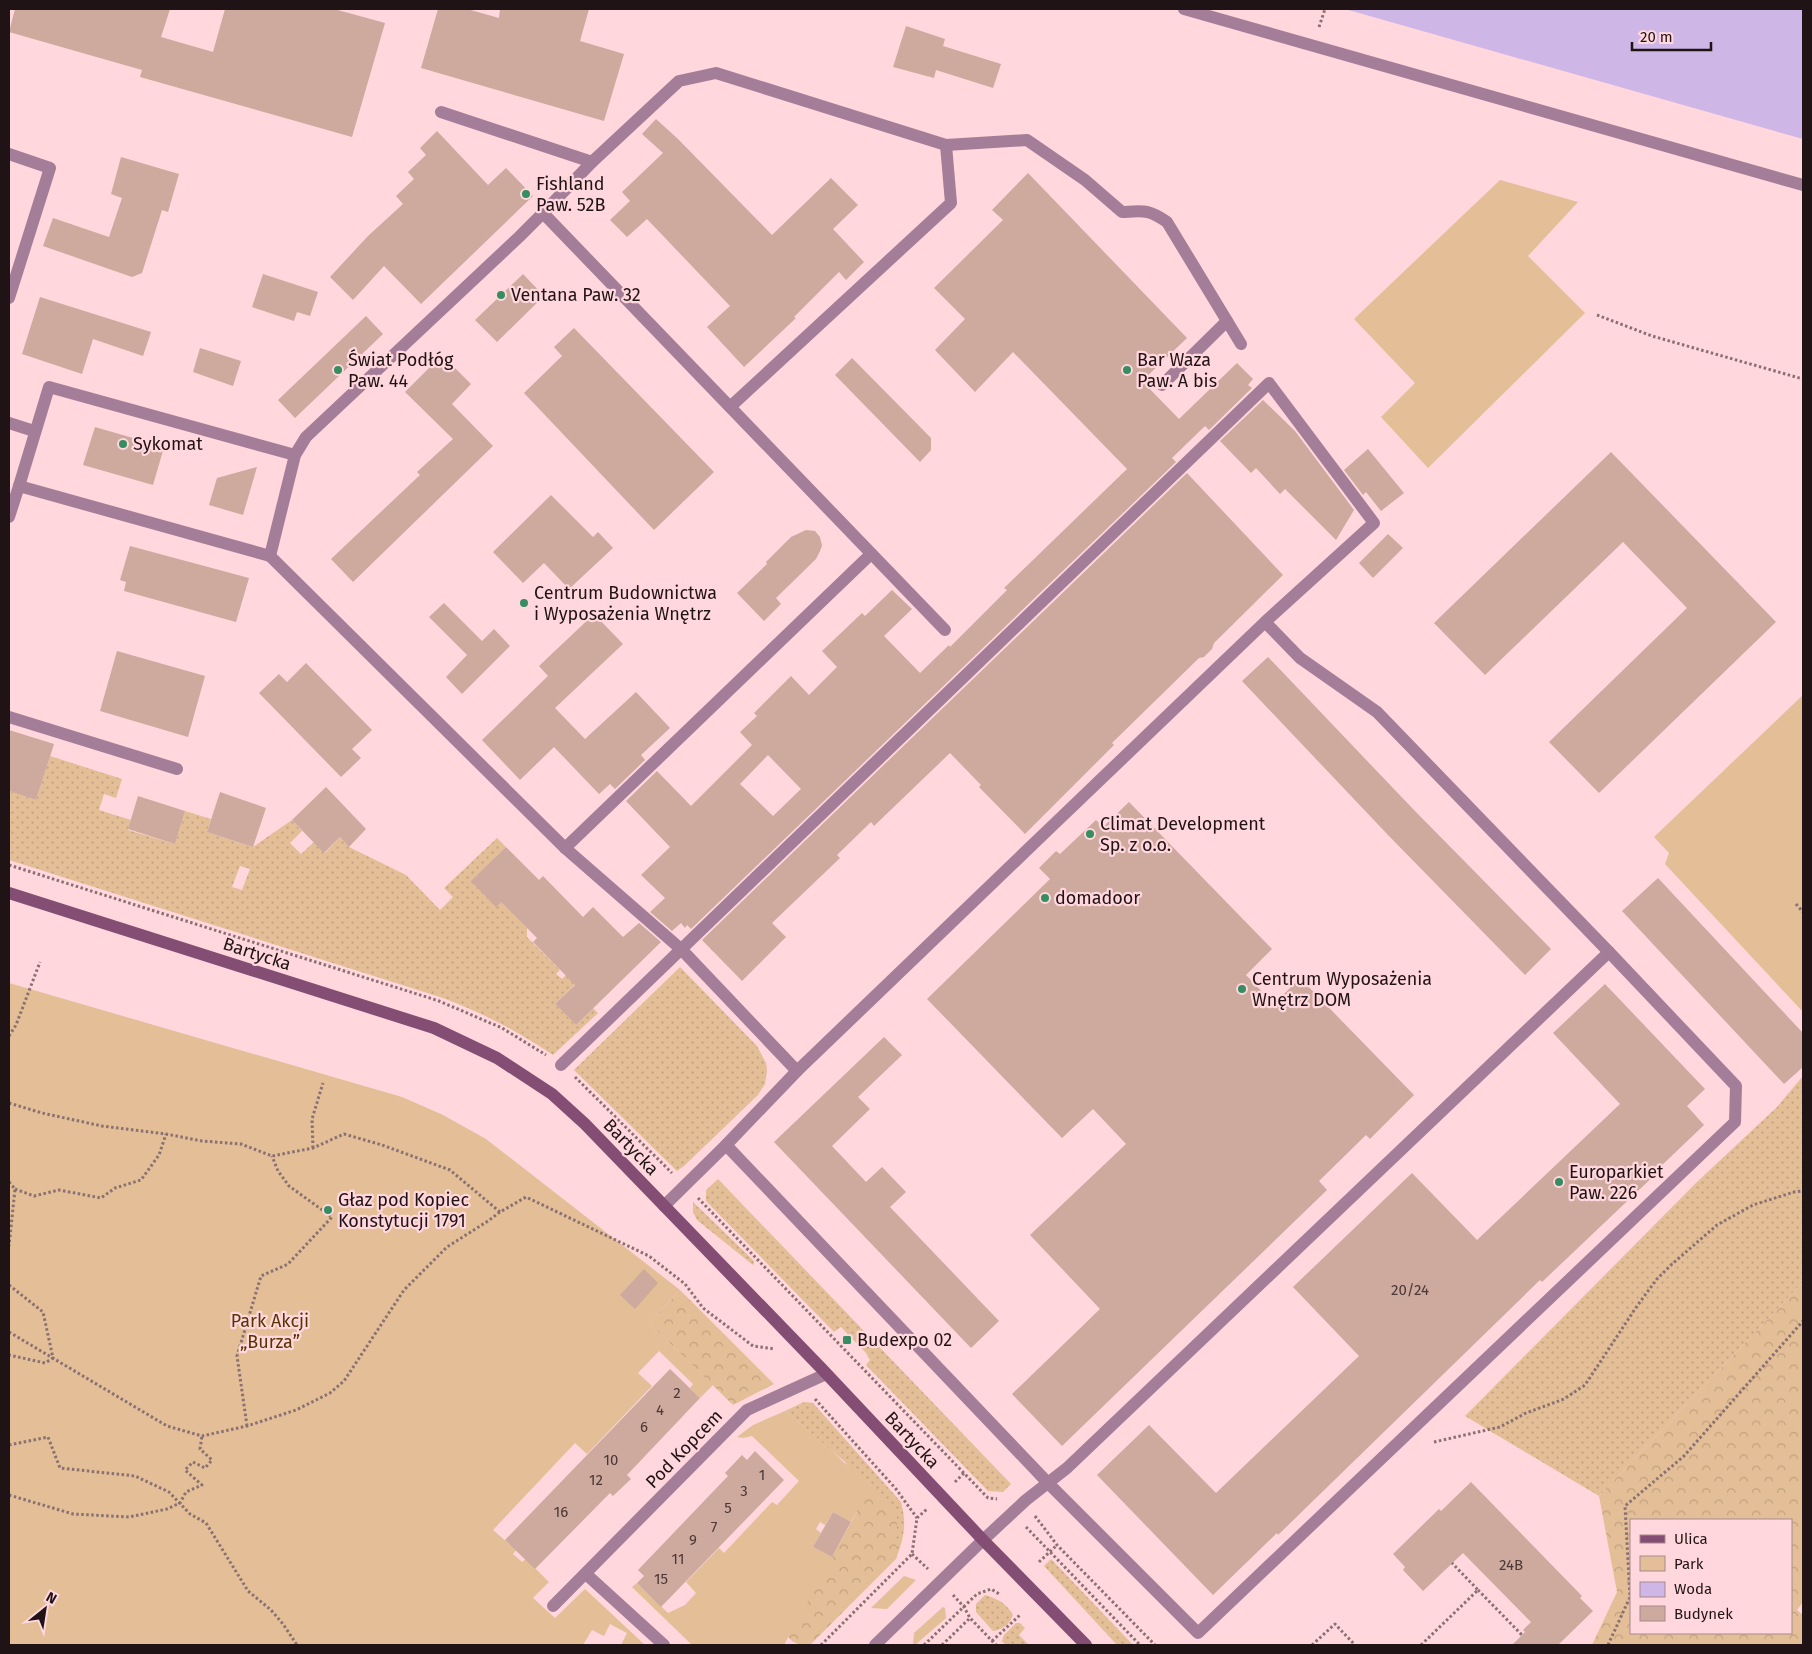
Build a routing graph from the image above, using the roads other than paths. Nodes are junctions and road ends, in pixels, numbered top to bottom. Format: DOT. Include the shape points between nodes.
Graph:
graph roads {
  1 [pos="1184,9"];
  2 [pos="441,112"];
  3 [pos="946,145"];
  4 [pos="9,154"];
  5 [pos="592,162"];
  6 [pos="1803,186"];
  7 [pos="543,213"];
  8 [pos="9,298"];
  9 [pos="1227,321"];
  10 [pos="1241,344"];
  11 [pos="1162,385"];
  12 [pos="730,407"];
  13 [pos="9,423"];
  14 [pos="34,431"];
  15 [pos="295,455"];
  16 [pos="19,486"];
  17 [pos="9,518"];
  18 [pos="871,554"];
  19 [pos="270,556"];
  20 [pos="1265,622"];
  21 [pos="945,630"];
  22 [pos="9,717"];
  23 [pos="177,769"];
  24 [pos="565,848"];
  25 [pos="9,893"];
  26 [pos="682,950"];
  27 [pos="1609,952"];
  28 [pos="561,1065"];
  29 [pos="797,1071"];
  30 [pos="726,1146"];
  31 [pos="664,1206"];
  32 [pos="826,1374"];
  33 [pos="1048,1483"];
  34 [pos="983,1540"];
  35 [pos="586,1574"];
  36 [pos="553,1606"];
  37 [pos="664,1645"];
  38 [pos="874,1645"];
  39 [pos="1086,1645"];
  1 -- 6 [label="street"];
  2 -- 5 [label="street"];
  3 -- 5 [label="street" via="716,73 679,80"];
  3 -- 9 [label="street" via="1027,140 1085,180 1122,212 1154,212 1167,222"];
  3 -- 12 [label="street" via="951,202"];
  4 -- 8 [label="street" via="50,168"];
  5 -- 7 [label="street"];
  7 -- 12 [label="street"];
  7 -- 15 [label="street" via="306,437"];
  9 -- 10 [label="street"];
  9 -- 11 [label="street"];
  12 -- 18 [label="street"];
  13 -- 14 [label="street"];
  14 -- 15 [label="street" via="48,387"];
  14 -- 16 [label="street"];
  15 -- 19 [label="street"];
  16 -- 17 [label="street"];
  16 -- 19 [label="street"];
  18 -- 21 [label="street"];
  18 -- 24 [label="street"];
  19 -- 24 [label="street"];
  20 -- 26 [label="street" via="1374,523 1269,383"];
  20 -- 27 [label="street" via="1300,658 1377,712"];
  20 -- 29 [label="street"];
  22 -- 23 [label="street"];
  24 -- 26 [label="street"];
  25 -- 31 [label="street, Bartycka" via="434,1028 497,1058 552,1094"];
  26 -- 28 [label="street"];
  26 -- 29 [label="street"];
  27 -- 33 [label="street" via="1074,1462"];
  27 -- 33 [label="street" via="1736,1086 1734,1122 1198,1633"];
  29 -- 30 [label="street"];
  30 -- 31 [label="street"];
  30 -- 33 [label="street"];
  31 -- 32 [label="street, Bartycka"];
  32 -- 34 [label="street, Bartycka"];
  32 -- 35 [label="street, Pod Kopcem" via="747,1410"];
  33 -- 34 [label="street"];
  34 -- 38 [label="street"];
  34 -- 39 [label="street, Bartycka"];
  35 -- 36 [label="street, Pod Kopcem"];
  35 -- 37 [label="street"];
}
